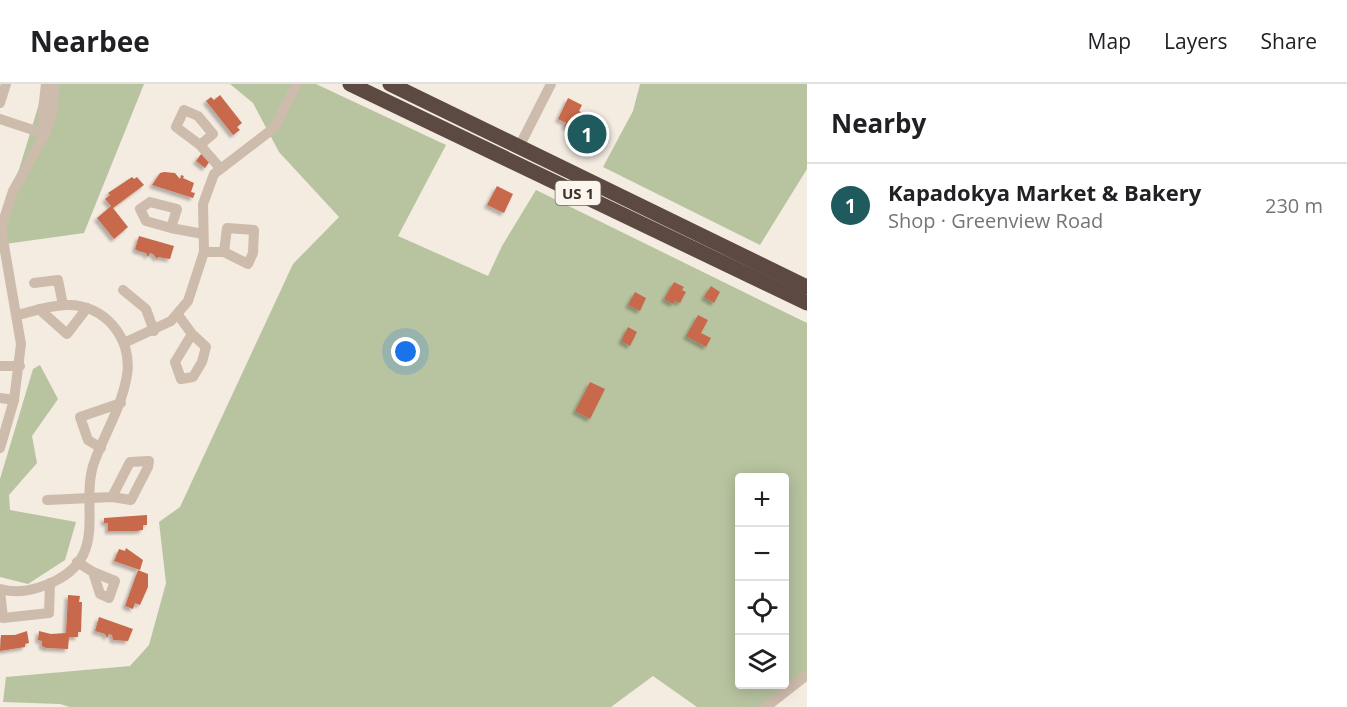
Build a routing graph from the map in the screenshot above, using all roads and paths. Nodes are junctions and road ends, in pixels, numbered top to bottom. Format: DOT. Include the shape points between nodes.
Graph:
graph roads {
  1 [pos="6,84"];
  2 [pos="46,84"];
  3 [pos="55,84"];
  4 [pos="297,84"];
  5 [pos="350,84"];
  6 [pos="390,84"];
  7 [pos="551,84"];
  8 [pos="0,103"];
  9 [pos="0,119"];
  10 [pos="45,134"];
  11 [pos="200,145"];
  12 [pos="519,147"];
  13 [pos="220,168"];
  14 [pos="0,228"];
  15 [pos="171,228"];
  16 [pos="203,234"];
  17 [pos="204,252"];
  18 [pos="224,252"];
  19 [pos="34,284"];
  20 [pos="807,287"];
  21 [pos="123,290"];
  22 [pos="807,303"];
  23 [pos="63,305"];
  24 [pos="87,308"];
  25 [pos="39,309"];
  26 [pos="18,315"];
  27 [pos="178,315"];
  28 [pos="154,331"];
  29 [pos="192,334"];
  30 [pos="124,343"];
  31 [pos="0,366"];
  32 [pos="20,366"];
  33 [pos="0,398"];
  34 [pos="14,400"];
  35 [pos="121,403"];
  36 [pos="0,448"];
  37 [pos="101,448"];
  38 [pos="112,498"];
  39 [pos="91,499"];
  40 [pos="47,500"];
  41 [pos="77,562"];
  42 [pos="93,572"];
  43 [pos="50,584"];
  44 [pos="0,590"];
  45 [pos="807,675"];
  46 [pos="766,707"];
  1 -- 8 [label="street"];
  2 -- 10 [label="street" via="42,119"];
  3 -- 10 [label="street"];
  4 -- 13 [label="street" via="274,128"];
  5 -- 22 [label="highway, US 1"];
  6 -- 12 [label="highway, US 1"];
  7 -- 12 [label="street"];
  9 -- 10 [label="street"];
  10 -- 14 [label="street" via="13,191"];
  11 -- 13 [label="street"];
  12 -- 20 [label="highway, US 1"];
  13 -- 16 [label="street" via="203,204"];
  14 -- 26 [label="street"];
  15 -- 16 [label="street"];
  16 -- 17 [label="street"];
  17 -- 18 [label="street"];
  17 -- 27 [label="street" via="195,287"];
  19 -- 23 [label="street" via="58,280"];
  21 -- 28 [label="street" via="146,309"];
  23 -- 24 [label="street"];
  23 -- 25 [label="street"];
  24 -- 25 [label="street" via="68,334"];
  24 -- 30 [label="street" via="109,321"];
  25 -- 26 [label="street"];
  26 -- 32 [label="street"];
  27 -- 28 [label="street"];
  27 -- 29 [label="street"];
  28 -- 30 [label="street"];
  30 -- 35 [label="street" via="128,367"];
  31 -- 32 [label="street"];
  32 -- 34 [label="street"];
  33 -- 34 [label="street"];
  34 -- 36 [label="street"];
  35 -- 37 [label="street"];
  35 -- 37 [label="street" via="80,417 88,440"];
  37 -- 39 [label="street" via="91,475"];
  38 -- 39 [label="street"];
  39 -- 40 [label="street"];
  39 -- 41 [label="street" via="90,538"];
  41 -- 42 [label="street"];
  41 -- 43 [label="street"];
  43 -- 44 [label="street" via="25,591"];
  43 -- 44 [label="street" via="49,613 3,618"];
  45 -- 46 [label="street"];
}
